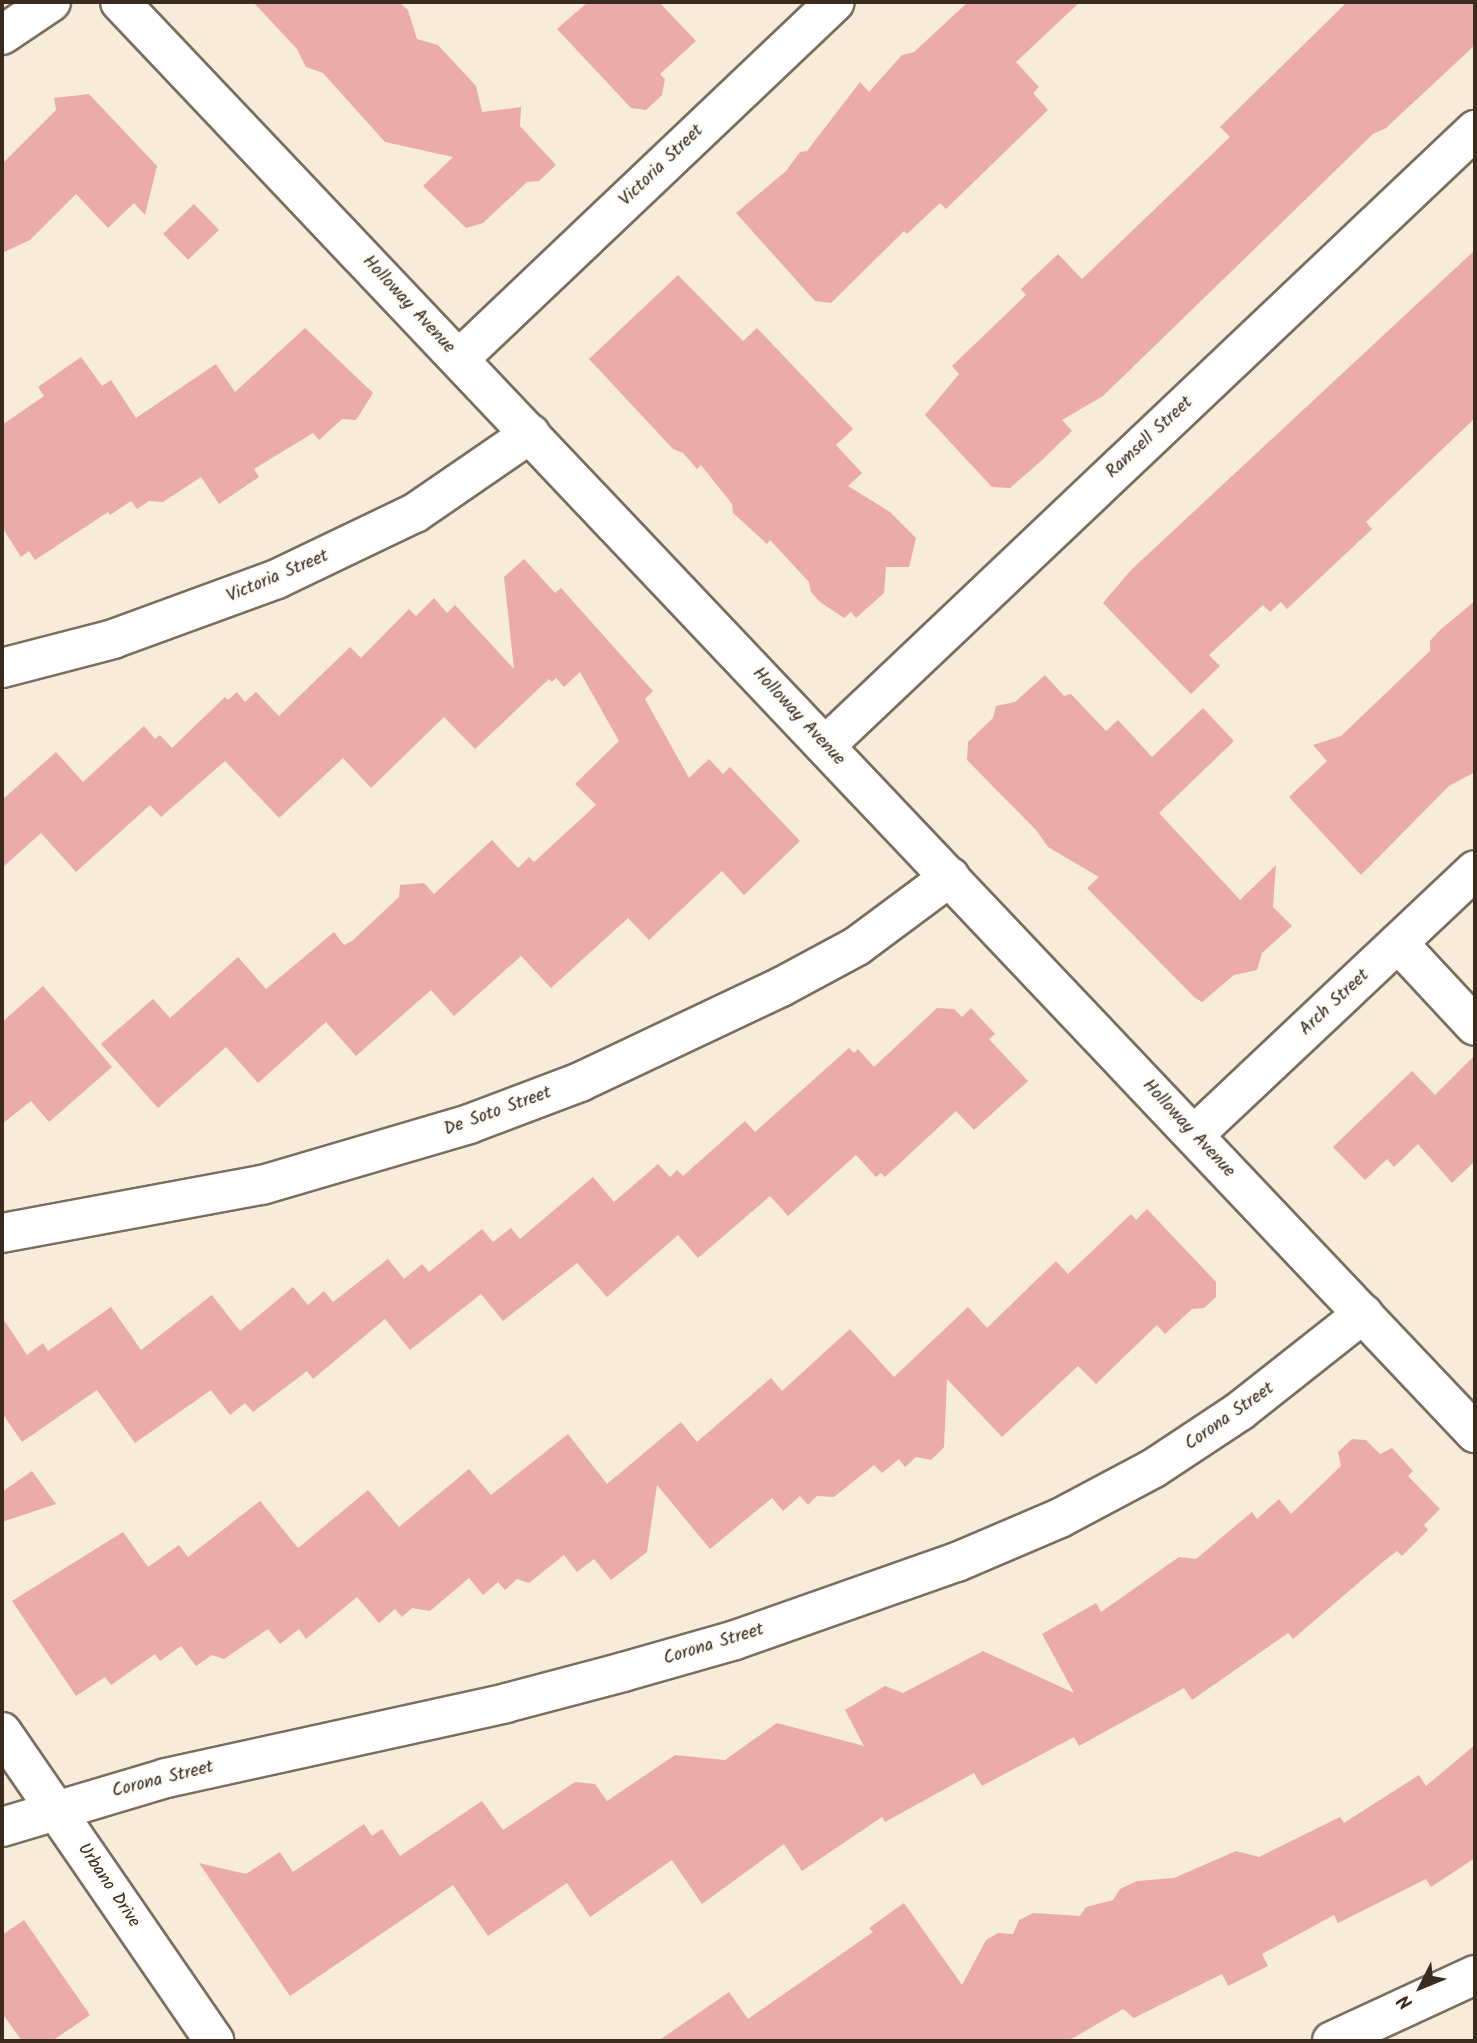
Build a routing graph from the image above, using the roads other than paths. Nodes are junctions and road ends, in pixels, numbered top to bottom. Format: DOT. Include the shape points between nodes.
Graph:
graph roads {
  1 [pos="51,2"];
  2 [pos="120,2"];
  3 [pos="835,2"];
  4 [pos="2,35"];
  5 [pos="1475,130"];
  6 [pos="459,359"];
  7 [pos="530,434"];
  8 [pos="2,668"];
  9 [pos="825,746"];
  10 [pos="1475,870"];
  11 [pos="950,877"];
  12 [pos="1398,943"];
  13 [pos="1475,1026"];
  14 [pos="1194,1136"];
  15 [pos="2,1233"];
  16 [pos="1363,1314"];
  17 [pos="1475,1433"];
  18 [pos="2,1732"];
  19 [pos="55,1809"];
  20 [pos="2,1827"];
  21 [pos="1475,1975"];
  22 [pos="214,2041"];
  23 [pos="1332,2041"];
  1 -- 4 [label="street"];
  2 -- 6 [label="street, Holloway Avenue"];
  3 -- 6 [label="street, Victoria Street"];
  5 -- 9 [label="street, Ramsell Street"];
  6 -- 7 [label="street, Holloway Avenue"];
  7 -- 8 [label="street, Victoria Street" via="415,513 277,579 113,639"];
  7 -- 9 [label="street, Holloway Avenue"];
  9 -- 11 [label="street, Holloway Avenue"];
  10 -- 12 [label="street, Arch Street"];
  11 -- 14 [label="street, Holloway Avenue"];
  11 -- 15 [label="street, De Soto Street" via="857,946 781,987 592,1077 470,1124 262,1185"];
  12 -- 13 [label="street"];
  12 -- 14 [label="street, Arch Street"];
  14 -- 16 [label="street, Holloway Avenue"];
  16 -- 17 [label="street, Holloway Avenue"];
  16 -- 19 [label="street, Corona Street" via="1251,1404 1154,1468 1060,1518 957,1562 734,1640 623,1672 506,1703 166,1778"];
  18 -- 19 [label="street, Urbano Drive"];
  19 -- 20 [label="street, Corona Street"];
  19 -- 22 [label="street, Urbano Drive"];
  21 -- 23 [label="street"];
}
